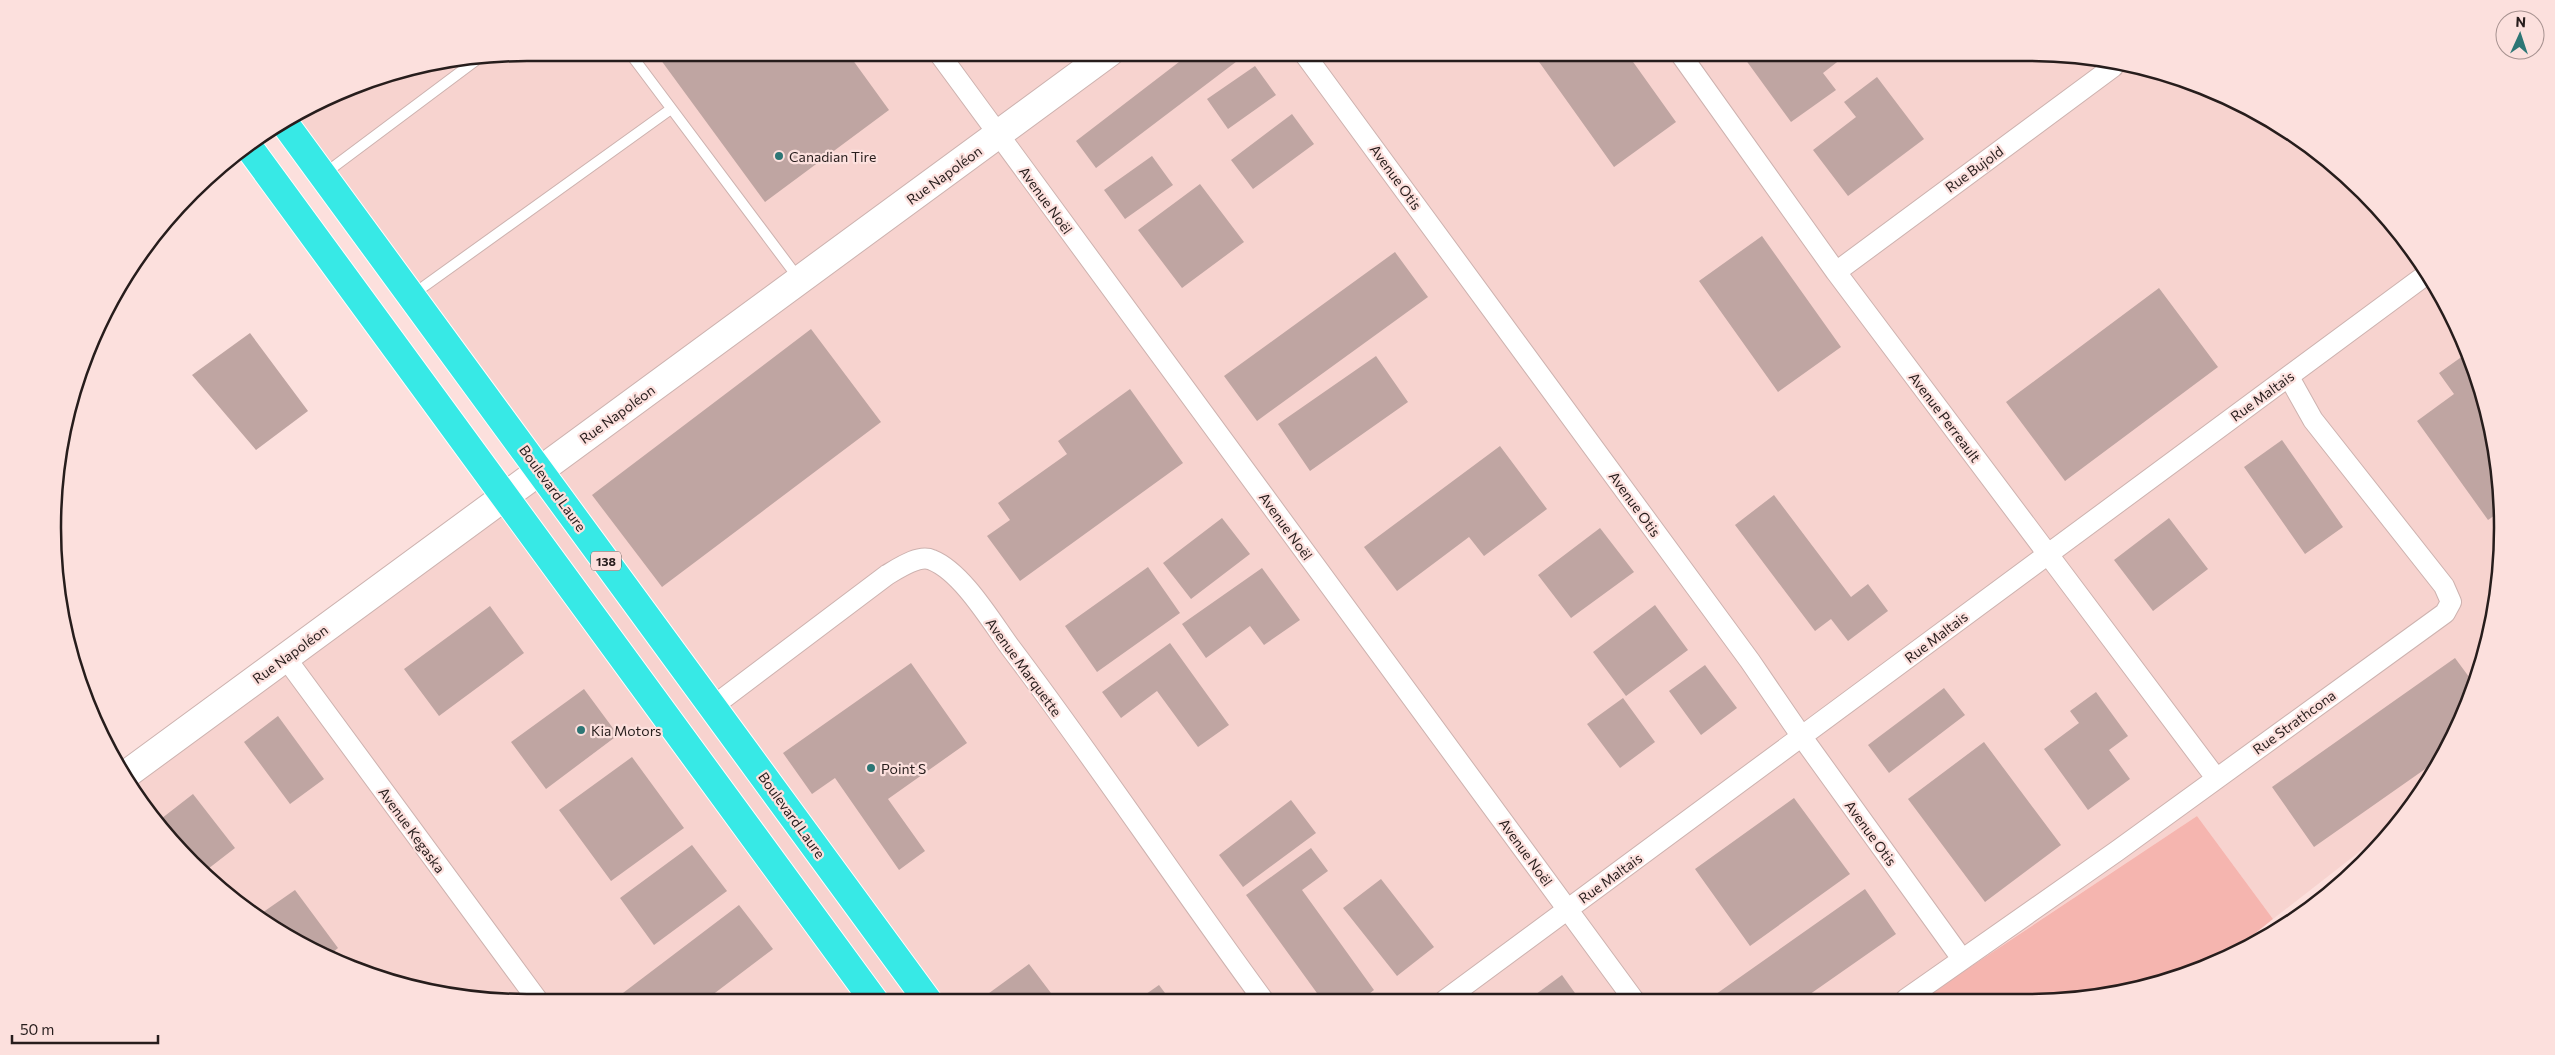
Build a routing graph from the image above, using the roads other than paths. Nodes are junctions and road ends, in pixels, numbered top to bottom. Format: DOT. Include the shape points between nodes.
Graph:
graph roads {
  1 [pos="636,61"];
  2 [pos="945,61"];
  3 [pos="1098,61"];
  4 [pos="1310,61"];
  5 [pos="1685,61"];
  6 [pos="471,65"];
  7 [pos="2110,69"];
  8 [pos="671,109"];
  9 [pos="288,128"];
  10 [pos="998,134"];
  11 [pos="252,152"];
  12 [pos="323,175"];
  13 [pos="1836,272"];
  14 [pos="2421,278"];
  15 [pos="800,280"];
  16 [pos="412,296"];
  17 [pos="2289,376"];
  18 [pos="540,471"];
  19 [pos="506,496"];
  20 [pos="2048,554"];
  21 [pos="285,657"];
  22 [pos="712,707"];
  23 [pos="1802,737"];
  24 [pos="130,771"];
  25 [pos="2216,778"];
  26 [pos="1568,910"];
  27 [pos="1962,959"];
  28 [pos="533,994"];
  29 [pos="869,994"];
  30 [pos="922,994"];
  31 [pos="1259,994"];
  32 [pos="1453,994"];
  33 [pos="1630,994"];
  34 [pos="1913,994"];
  1 -- 8 [label="lane"];
  2 -- 10 [label="street, Avenue Noël"];
  3 -- 10 [label="street, Rue Napoléon"];
  4 -- 23 [label="street, Avenue Otis" via="1750,661"];
  5 -- 13 [label="street, Avenue Perreault"];
  6 -- 12 [label="lane"];
  7 -- 13 [label="street, Rue Bujold"];
  8 -- 15 [label="lane"];
  8 -- 16 [label="lane"];
  9 -- 12 [label="highway, Boulevard Laure / 138"];
  10 -- 15 [label="street, Rue Napoléon"];
  10 -- 26 [label="street, Avenue Noël"];
  11 -- 19 [label="highway"];
  12 -- 16 [label="highway, Boulevard Laure / 138"];
  13 -- 20 [label="street, Avenue Perreault"];
  14 -- 17 [label="street, Rue Maltais"];
  15 -- 18 [label="street, Rue Napoléon"];
  16 -- 18 [label="highway, Boulevard Laure / 138"];
  17 -- 20 [label="street, Rue Maltais"];
  17 -- 25 [label="street, Rue Strathcona" via="2314,420 2438,578 2452,602 2445,613"];
  18 -- 19 [label="street, Rue Napoléon"];
  18 -- 22 [label="highway, Boulevard Laure / 138"];
  19 -- 21 [label="street, Rue Napoléon"];
  19 -- 29 [label="highway"];
  20 -- 23 [label="street, Rue Maltais"];
  20 -- 25 [label="street, Avenue Perreault"];
  21 -- 24 [label="street, Rue Napoléon"];
  21 -- 28 [label="street, Avenue Kegaska"];
  22 -- 30 [label="highway, Boulevard Laure / 138"];
  22 -- 31 [label="street, Avenue Marquette" via="887,575 909,562 930,559 944,566 1041,688"];
  23 -- 26 [label="street, Rue Maltais"];
  23 -- 27 [label="street, Avenue Otis"];
  25 -- 27 [label="street, Rue Strathcona"];
  26 -- 32 [label="street, Rue Maltais"];
  26 -- 33 [label="street, Avenue Noël"];
  27 -- 34 [label="street, Rue Strathcona"];
}
